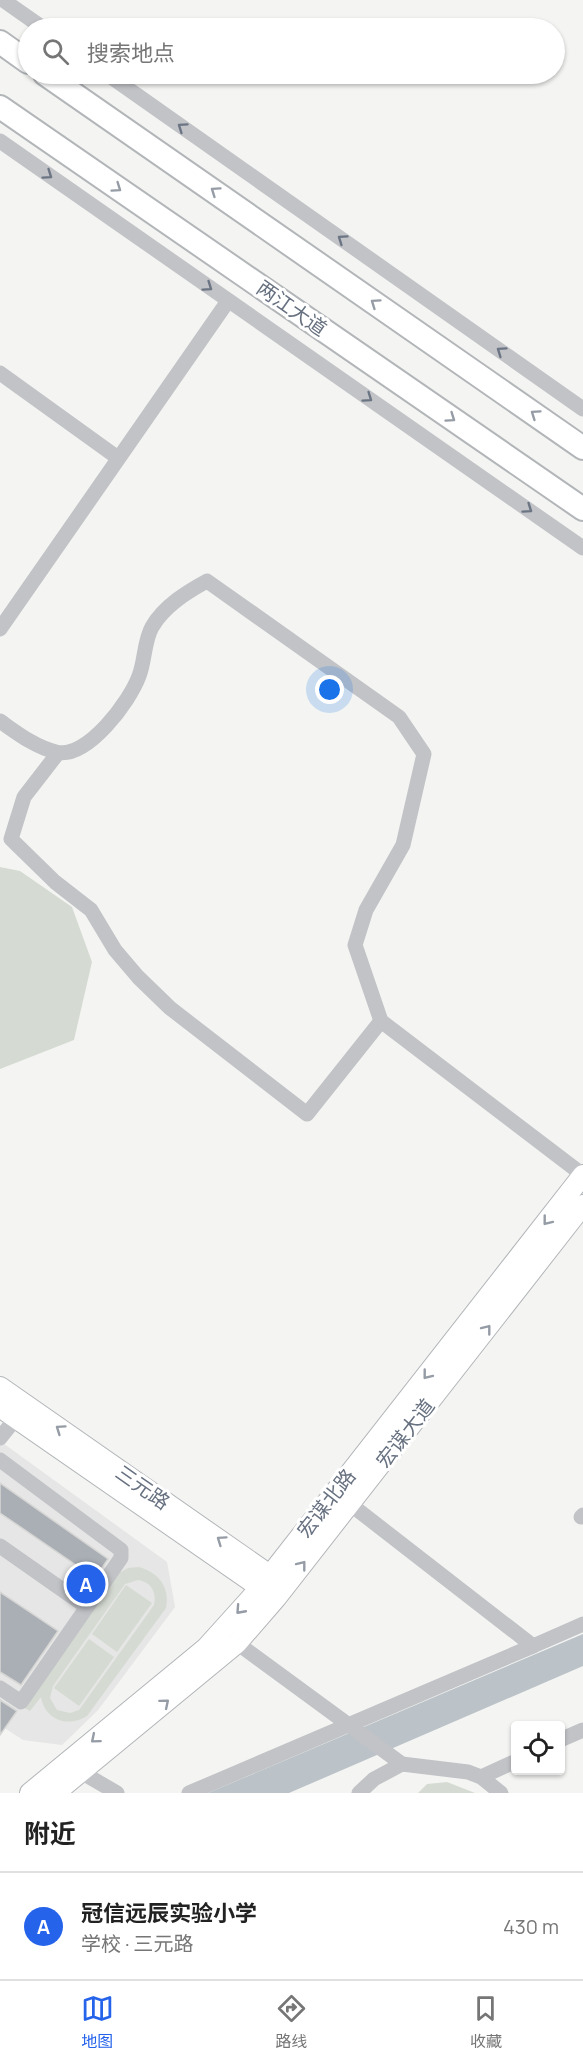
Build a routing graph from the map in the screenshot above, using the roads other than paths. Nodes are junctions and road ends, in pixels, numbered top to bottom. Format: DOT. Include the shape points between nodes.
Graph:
graph roads {
  1 [pos="3,0"];
  2 [pos="29,18"];
  3 [pos="0,42"];
  4 [pos="18,55"];
  5 [pos="59,84"];
  6 [pos="121,84"];
  7 [pos="0,107"];
  8 [pos="0,141"];
  9 [pos="228,301"];
  10 [pos="0,373"];
  11 [pos="583,409"];
  12 [pos="583,448"];
  13 [pos="118,458"];
  14 [pos="583,509"];
  15 [pos="583,548"];
  16 [pos="0,629"];
  17 [pos="0,721"];
  18 [pos="58,753"];
  19 [pos="381,1021"];
  20 [pos="583,1175"];
  21 [pos="583,1205"];
  22 [pos="0,1387"];
  23 [pos="8,1412"];
  24 [pos="0,1438"];
  25 [pos="0,1460"];
  26 [pos="350,1504"];
  27 [pos="0,1546"];
  28 [pos="273,1586"];
  29 [pos="87,1607"];
  30 [pos="583,1624"];
  31 [pos="237,1643"];
  32 [pos="533,1646"];
  33 [pos="0,1688"];
  34 [pos="347,1724"];
  35 [pos="583,1730"];
  36 [pos="565,1738"];
  37 [pos="511,1763"];
  38 [pos="402,1764"];
  39 [pos="81,1773"];
  40 [pos="481,1777"];
  41 [pos="59,1792"];
  42 [pos="30,1793"];
  43 [pos="117,1793"];
  44 [pos="189,1793"];
  45 [pos="359,1793"];
  46 [pos="501,1793"];
  1 -- 2 [label="street"];
  3 -- 4 [label="highway"];
  12 -- 5 [label="highway, one-way"];
  11 -- 6 [label="street, one-way"];
  7 -- 14 [label="highway, 两江大道, one-way"];
  8 -- 9 [label="street, one-way"];
  9 -- 13 [label="street"];
  9 -- 15 [label="street, one-way"];
  10 -- 13 [label="street"];
  13 -- 16 [label="street"];
  17 -- 18 [label="street" via="26,739"];
  18 -- 19 [label="street" via="24,797 11,839 91,910 121,957 170,1008 307,1114"];
  18 -- 19 [label="street" via="88,744 112,720 139,677 151,628 180,596 207,581 399,717 424,754 403,845 366,910 355,945"];
  19 -- 20 [label="street"];
  20 -- 28 [label="main road, 宏谋北路, one-way"];
  26 -- 21 [label="main road, 宏谋大道, one-way"];
  28 -- 22 [label="main road, 三元路, one-way"];
  23 -- 24 [label="street"];
  23 -- 28 [label="main road, 三元路"];
  25 -- 29 [label="street" via="121,1550 122,1558"];
  28 -- 26 [label="main road, 宏谋大道, one-way"];
  26 -- 32 [label="street"];
  27 -- 29 [label="street"];
  28 -- 31 [label="main road, 宏谋大道"];
  28 -- 42 [label="main road, 宏谋北路, one-way" via="206,1648"];
  29 -- 33 [label="street" via="21,1702"];
  30 -- 32 [label="street"];
  31 -- 34 [label="street"];
  39 -- 31 [label="main road, 宏谋大道, one-way"];
  32 -- 34 [label="street"];
  34 -- 38 [label="street"];
  34 -- 44 [label="street"];
  35 -- 36 [label="street"];
  37 -- 40 [label="street"];
  38 -- 40 [label="street"];
  38 -- 45 [label="street" via="374,1779"];
  39 -- 41 [label="main road, 宏谋大道"];
  39 -- 43 [label="street"];
  40 -- 46 [label="street"];
}
